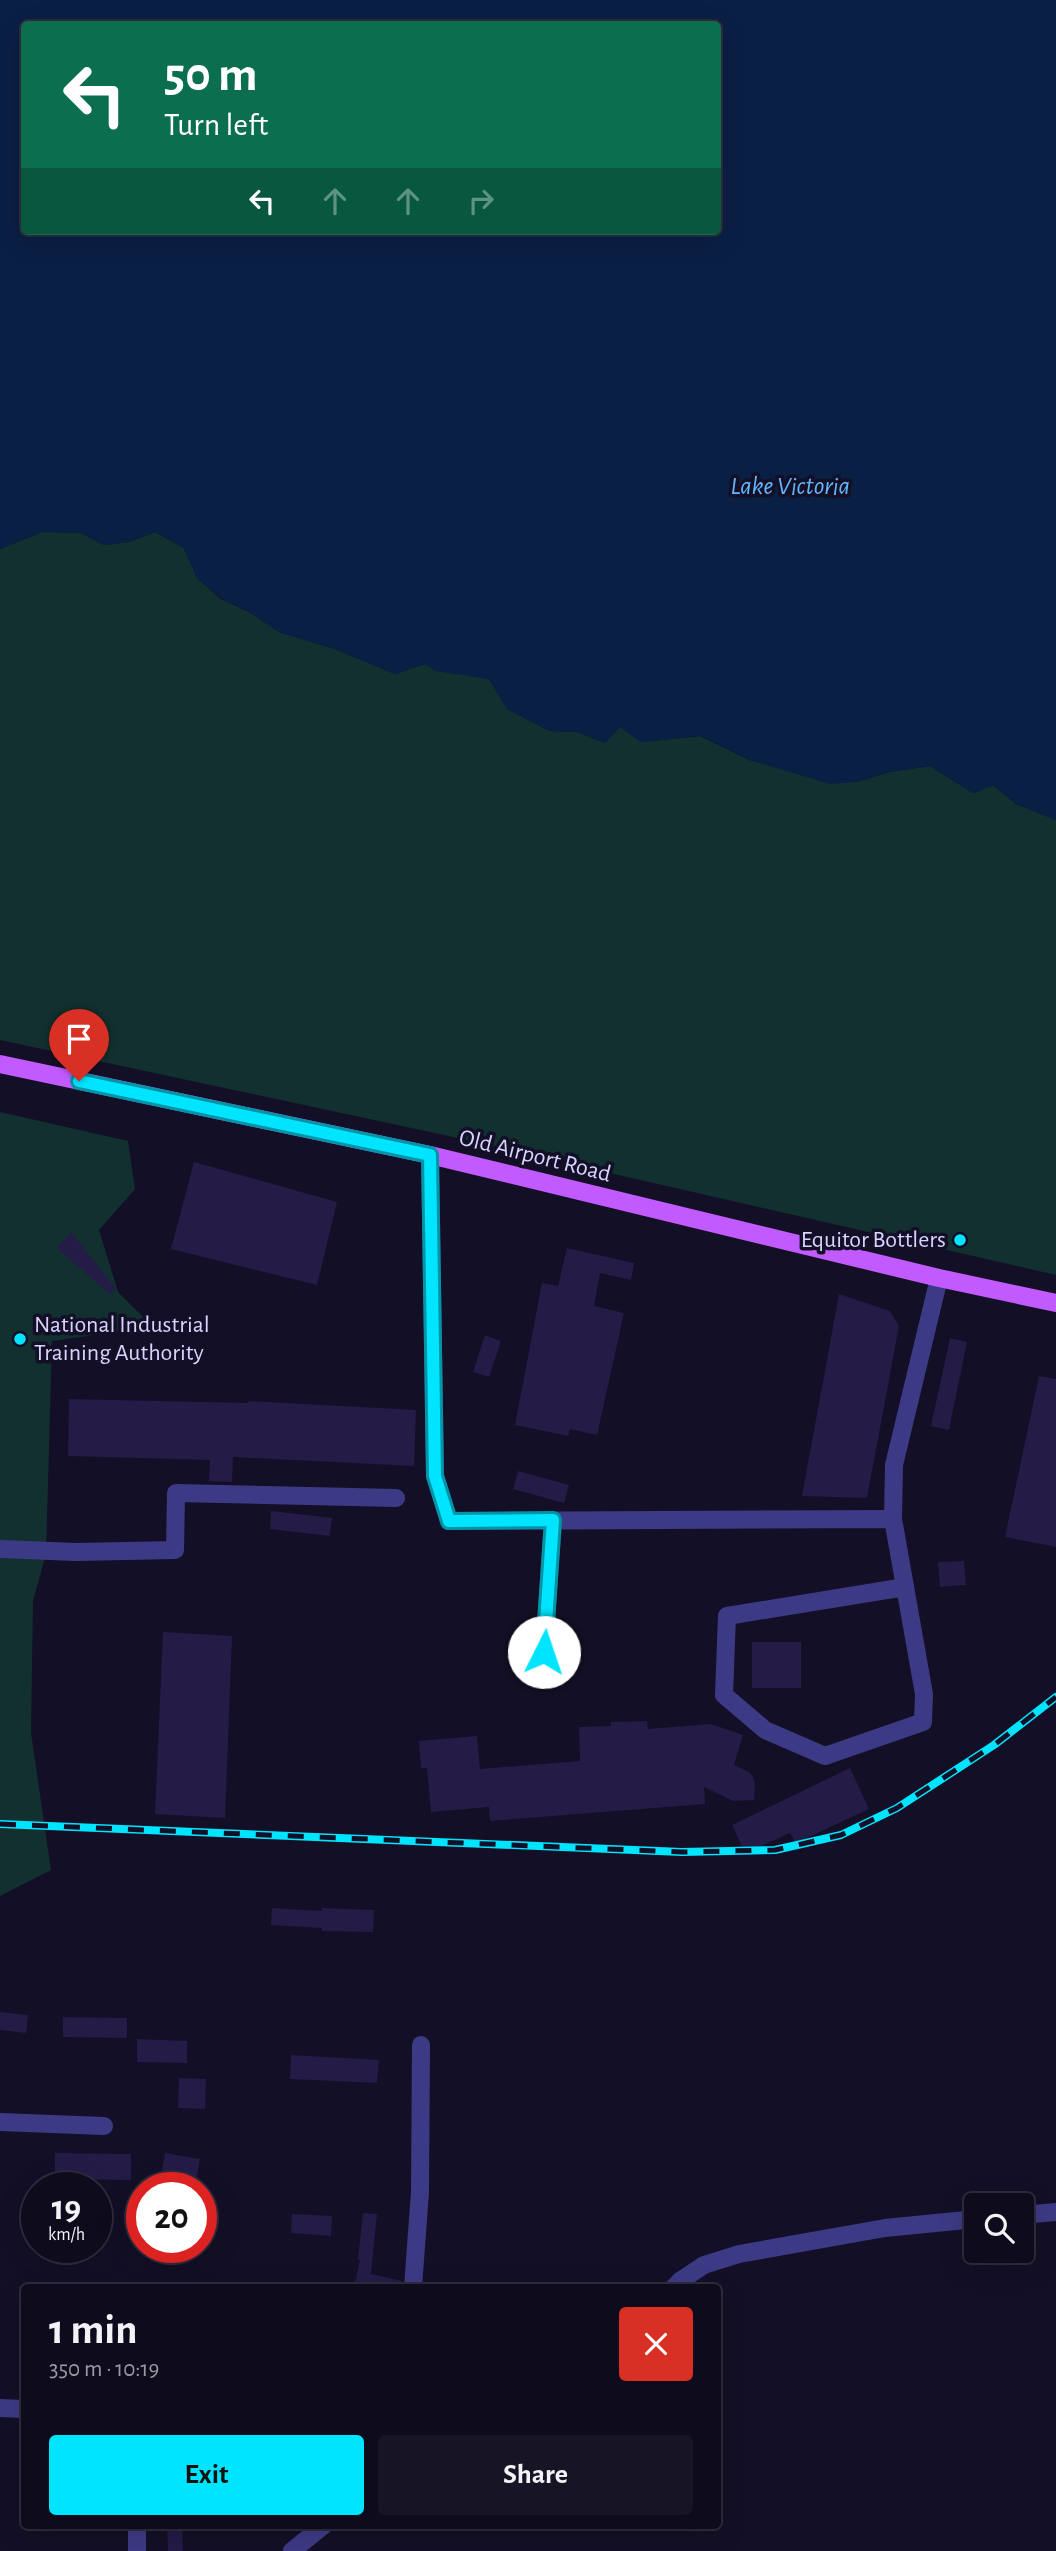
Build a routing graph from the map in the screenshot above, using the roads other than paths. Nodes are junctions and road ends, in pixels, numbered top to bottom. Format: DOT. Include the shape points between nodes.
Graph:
graph roads {
  1 [pos="0,1064"];
  2 [pos="430,1155"];
  3 [pos="939,1278"];
  4 [pos="1056,1303"];
  5 [pos="396,1498"];
  6 [pos="893,1518"];
  7 [pos="553,1520"];
  8 [pos="0,1549"];
  9 [pos="905,1587"];
  10 [pos="538,1669"];
  11 [pos="421,2045"];
  12 [pos="0,2122"];
  13 [pos="104,2126"];
  14 [pos="1056,2212"];
  15 [pos="1034,2214"];
  16 [pos="964,2221"];
  17 [pos="413,2284"];
  18 [pos="677,2284"];
  19 [pos="0,2408"];
  20 [pos="21,2409"];
  21 [pos="137,2529"];
  22 [pos="319,2529"];
  23 [pos="136,2551"];
  24 [pos="292,2551"];
  1 -- 2 [label="main road, Old Airport Road"];
  2 -- 3 [label="main road, Old Airport Road"];
  2 -- 7 [label="street" via="435,1476 449,1521"];
  3 -- 4 [label="main road, Old Airport Road"];
  3 -- 6 [label="street" via="894,1465"];
  5 -- 8 [label="street" via="176,1493 175,1550"];
  6 -- 7 [label="street"];
  6 -- 9 [label="street"];
  7 -- 10 [label="street" via="544,1652"];
  9 -- 9 [label="street" via="924,1694 923,1721 825,1755 765,1730 724,1695 727,1616"];
  11 -- 17 [label="street" via="420,2192"];
  12 -- 13 [label="street"];
  14 -- 15 [label="street"];
  16 -- 18 [label="street" via="884,2228 739,2254 705,2265"];
  19 -- 20 [label="street"];
  21 -- 23 [label="street"];
  22 -- 24 [label="street"];
}
